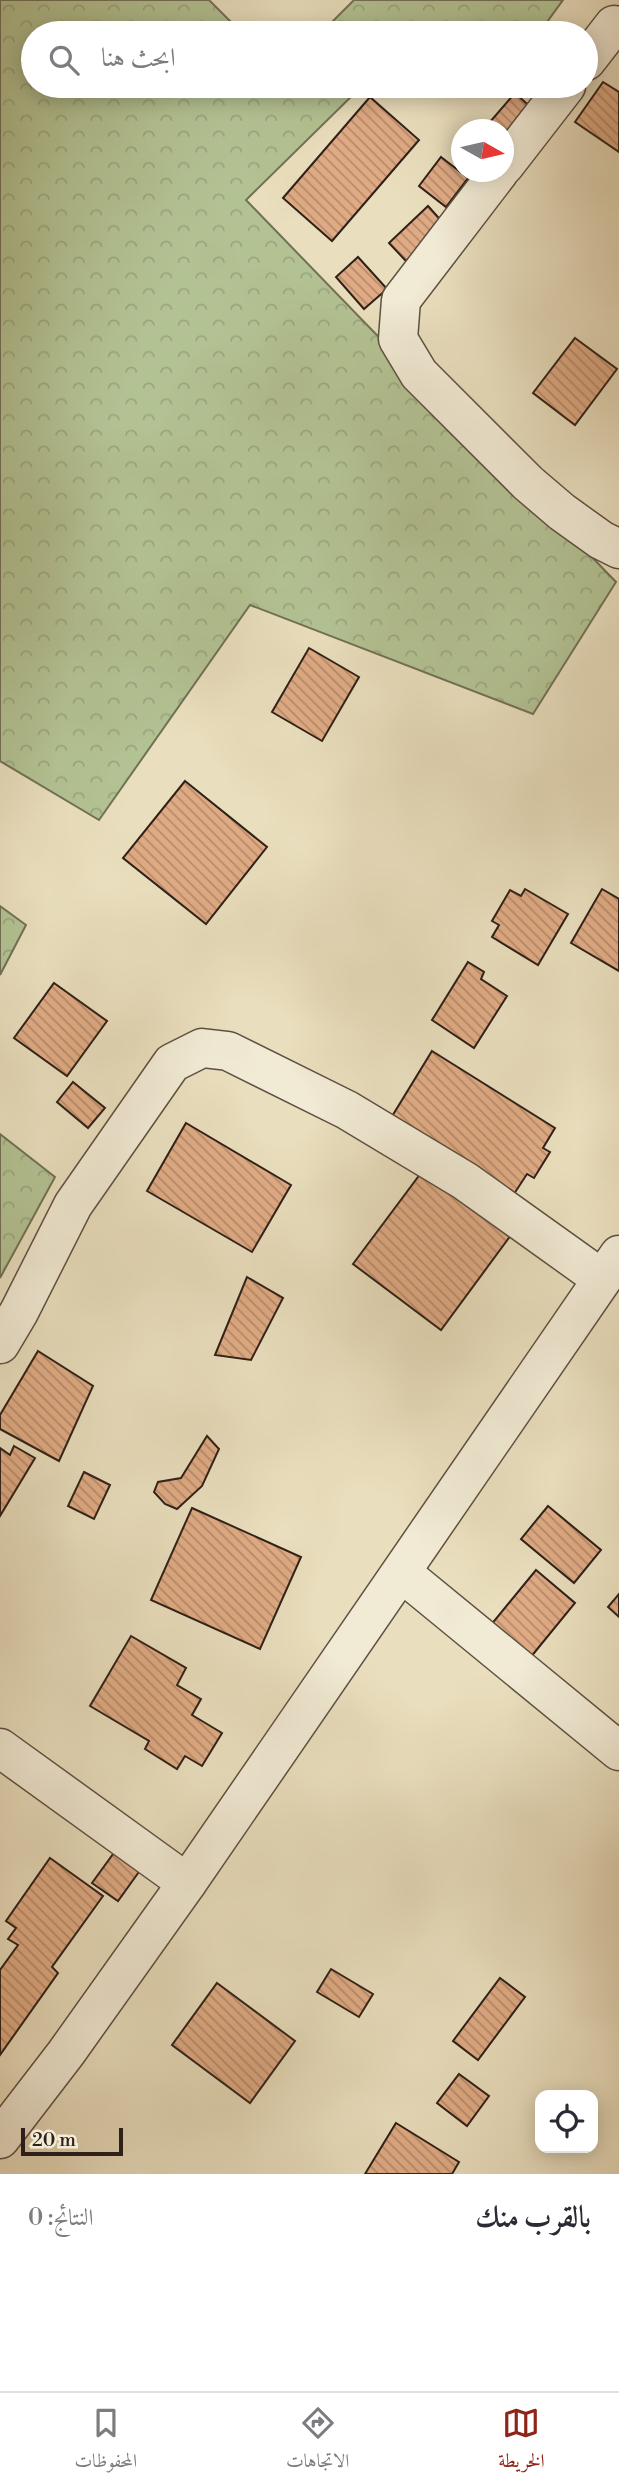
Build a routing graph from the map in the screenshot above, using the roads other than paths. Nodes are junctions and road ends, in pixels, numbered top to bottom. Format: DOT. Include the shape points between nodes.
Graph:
graph roads {
  1 [pos="614,25"];
  2 [pos="598,46"];
  3 [pos="557,98"];
  4 [pos="514,152"];
  5 [pos="491,182"];
  6 [pos="619,550"];
  7 [pos="611,1267"];
  8 [pos="0,1344"];
  9 [pos="402,1573"];
  10 [pos="0,1748"];
  11 [pos="619,1751"];
  12 [pos="187,1884"];
  13 [pos="0,2139"];
  1 -- 2 [label="street"];
  3 -- 4 [label="street"];
  5 -- 6 [label="street" via="401,300 398,339 419,374 528,483"];
  7 -- 8 [label="street" via="347,1110 228,1051 202,1048 172,1063 73,1205"];
  7 -- 9 [label="street"];
  9 -- 11 [label="street"];
  9 -- 12 [label="street"];
  10 -- 12 [label="street"];
  12 -- 13 [label="street"];
}
